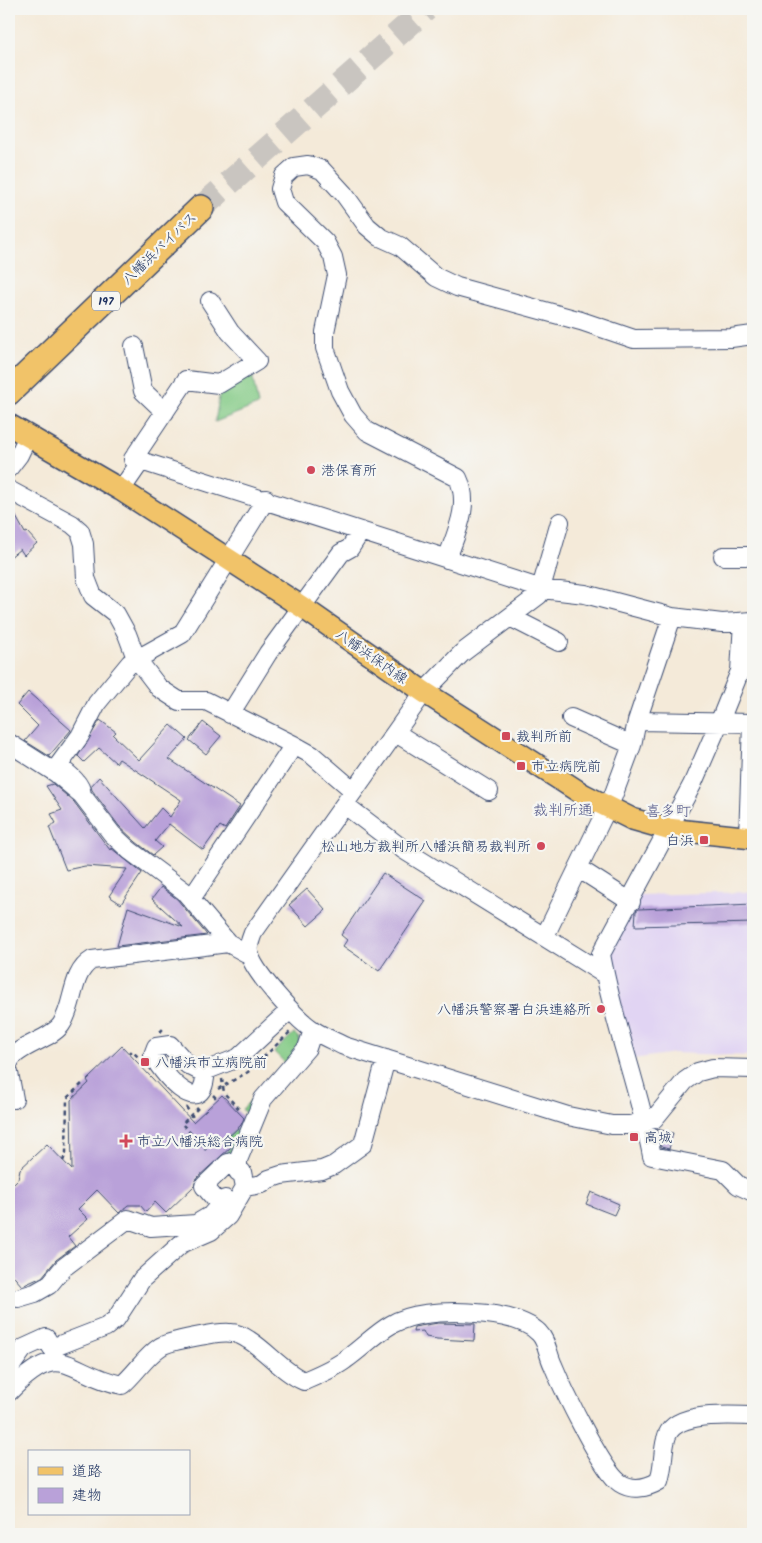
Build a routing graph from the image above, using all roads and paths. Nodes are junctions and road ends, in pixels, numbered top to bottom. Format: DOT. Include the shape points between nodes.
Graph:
graph roads {
  1 [pos="201,208"];
  2 [pos="210,301"];
  3 [pos="753,335"];
  4 [pos="134,346"];
  5 [pos="9,392"];
  6 [pos="165,412"];
  7 [pos="9,425"];
  8 [pos="28,436"];
  9 [pos="141,461"];
  10 [pos="9,468"];
  11 [pos="9,490"];
  12 [pos="121,490"];
  13 [pos="266,499"];
  14 [pos="560,522"];
  15 [pos="361,531"];
  16 [pos="723,556"];
  17 [pos="753,556"];
  18 [pos="228,559"];
  19 [pos="447,559"];
  20 [pos="542,588"];
  21 [pos="302,607"];
  22 [pos="510,617"];
  23 [pos="672,617"];
  24 [pos="748,622"];
  25 [pos="559,642"];
  26 [pos="136,658"];
  27 [pos="747,672"];
  28 [pos="424,692"];
  29 [pos="230,714"];
  30 [pos="571,718"];
  31 [pos="637,722"];
  32 [pos="719,723"];
  33 [pos="753,723"];
  34 [pos="396,733"];
  35 [pos="9,743"];
  36 [pos="294,745"];
  37 [pos="632,745"];
  38 [pos="489,791"];
  39 [pos="82,794"];
  40 [pos="350,798"];
  41 [pos="607,807"];
  42 [pos="667,829"];
  43 [pos="751,838"];
  44 [pos="578,868"];
  45 [pos="191,898"];
  46 [pos="631,902"];
  47 [pos="545,936"];
  48 [pos="228,943"];
  49 [pos="250,955"];
  50 [pos="604,974"];
  51 [pos="293,1013"];
  52 [pos="313,1030"];
  53 [pos="129,1054"];
  54 [pos="136,1055"];
  55 [pos="386,1059"];
  56 [pos="9,1063"];
  57 [pos="188,1065"];
  58 [pos="753,1068"];
  59 [pos="9,1073"];
  60 [pos="83,1082"];
  61 [pos="191,1082"];
  62 [pos="224,1093"];
  63 [pos="14,1099"];
  64 [pos="238,1112"];
  65 [pos="195,1120"];
  66 [pos="645,1121"];
  67 [pos="66,1138"];
  68 [pos="71,1143"];
  69 [pos="206,1150"];
  70 [pos="63,1161"];
  71 [pos="241,1173"];
  72 [pos="753,1192"];
  73 [pos="221,1206"];
  74 [pos="18,1298"];
  75 [pos="9,1369"];
  76 [pos="9,1392"];
  77 [pos="753,1416"];
  1 -- 5 [label="highway, 八幡浜バイパス / 197"];
  2 -- 6 [label="street" via="230,332 257,361 219,384 186,380"];
  3 -- 19 [label="street" via="634,339 457,287 436,277 400,246 380,237 367,226 322,170 308,165 294,167 284,176 280,189 284,202 325,242 333,256 337,275 325,332 325,348 340,391 353,415 367,431 458,478 464,490 464,508"];
  4 -- 6 [label="street" via="143,392"];
  6 -- 9 [label="street" via="133,459"];
  7 -- 8 [label="main road, 八幡浜保内線"];
  8 -- 10 [label="street"];
  8 -- 12 [label="main road, 八幡浜保内線"];
  9 -- 12 [label="street"];
  9 -- 13 [label="street"];
  11 -- 26 [label="street" via="80,531 86,578 93,596 116,614"];
  12 -- 18 [label="main road, 八幡浜保内線"];
  13 -- 15 [label="street"];
  13 -- 18 [label="street"];
  14 -- 20 [label="street"];
  15 -- 19 [label="street"];
  15 -- 21 [label="street"];
  16 -- 17 [label="street"];
  18 -- 21 [label="main road, 八幡浜保内線"];
  18 -- 26 [label="street" via="182,634"];
  19 -- 20 [label="street"];
  20 -- 22 [label="street" via="539,595"];
  20 -- 23 [label="street" via="586,594"];
  21 -- 28 [label="main road, 八幡浜保内線"];
  21 -- 29 [label="street"];
  22 -- 25 [label="street"];
  22 -- 28 [label="street" via="462,653"];
  23 -- 24 [label="street" via="722,624"];
  23 -- 31 [label="street"];
  24 -- 27 [label="street"];
  26 -- 29 [label="street" via="159,688 179,701 206,701"];
  26 -- 39 [label="street" via="97,703 80,736 58,766 74,779"];
  27 -- 32 [label="street"];
  28 -- 34 [label="street"];
  28 -- 41 [label="main road, 八幡浜保内線"];
  29 -- 36 [label="street"];
  30 -- 37 [label="street"];
  31 -- 32 [label="street"];
  31 -- 37 [label="street"];
  32 -- 33 [label="street"];
  32 -- 42 [label="street" via="692,784"];
  33 -- 43 [label="street"];
  34 -- 38 [label="street"];
  34 -- 40 [label="street"];
  35 -- 39 [label="street"];
  36 -- 40 [label="street" via="312,755"];
  36 -- 45 [label="street"];
  37 -- 41 [label="street"];
  39 -- 45 [label="street" via="118,839"];
  40 -- 47 [label="street" via="404,850"];
  40 -- 49 [label="street" via="253,933"];
  41 -- 42 [label="main road, 八幡浜保内線" via="632,819"];
  41 -- 44 [label="street"];
  42 -- 43 [label="main road, 八幡浜保内線"];
  42 -- 46 [label="street"];
  44 -- 46 [label="street"];
  44 -- 47 [label="street"];
  45 -- 48 [label="street"];
  46 -- 50 [label="street" via="601,954"];
  47 -- 50 [label="street"];
  48 -- 49 [label="street"];
  48 -- 56 [label="street" via="92,960 79,971 61,1024 44,1039 14,1054"];
  49 -- 51 [label="street" via="255,968"];
  50 -- 66 [label="street"];
  51 -- 52 [label="street"];
  51 -- 57 [label="street" via="238,1058 202,1072"];
  51 -- 61 [label="street" via="244,1066"];
  52 -- 55 [label="street" via="344,1046"];
  52 -- 71 [label="street" via="307,1048 263,1099"];
  53 -- 54 [label="path" via="132,1051"];
  55 -- 66 [label="street" via="568,1116 612,1126"];
  55 -- 71 [label="street" via="363,1144 322,1170 281,1175 262,1184"];
  57 -- 61 [label="street"];
  57 -- 61 [label="street" via="170,1045 156,1047 153,1055 156,1064"];
  58 -- 66 [label="street" via="713,1068 698,1072 685,1081 654,1118"];
  59 -- 63 [label="street"];
  60 -- 67 [label="path" via="67,1098"];
  62 -- 64 [label="path" via="240,1110"];
  65 -- 69 [label="path" via="191,1115 182,1124"];
  66 -- 72 [label="street" via="652,1156 723,1170 738,1185"];
  67 -- 68 [label="path"];
  67 -- 70 [label="path"];
  71 -- 73 [label="street"];
  71 -- 73 [label="street" via="228,1164 204,1186"];
  71 -- 75 [label="street" via="228,1216 211,1231 182,1244 142,1279 116,1319 106,1327 52,1348 46,1338 24,1348"];
  73 -- 74 [label="street" via="196,1224 151,1227 128,1219 63,1268 49,1284"];
  76 -- 77 [label="street" via="24,1377 56,1361 122,1385 161,1346 174,1340 228,1332 250,1341 304,1381 345,1360 385,1326 404,1318 474,1313 504,1317 539,1333 560,1382 608,1472 620,1484 636,1488 648,1487 659,1481 666,1438 673,1426 688,1418"];
}
